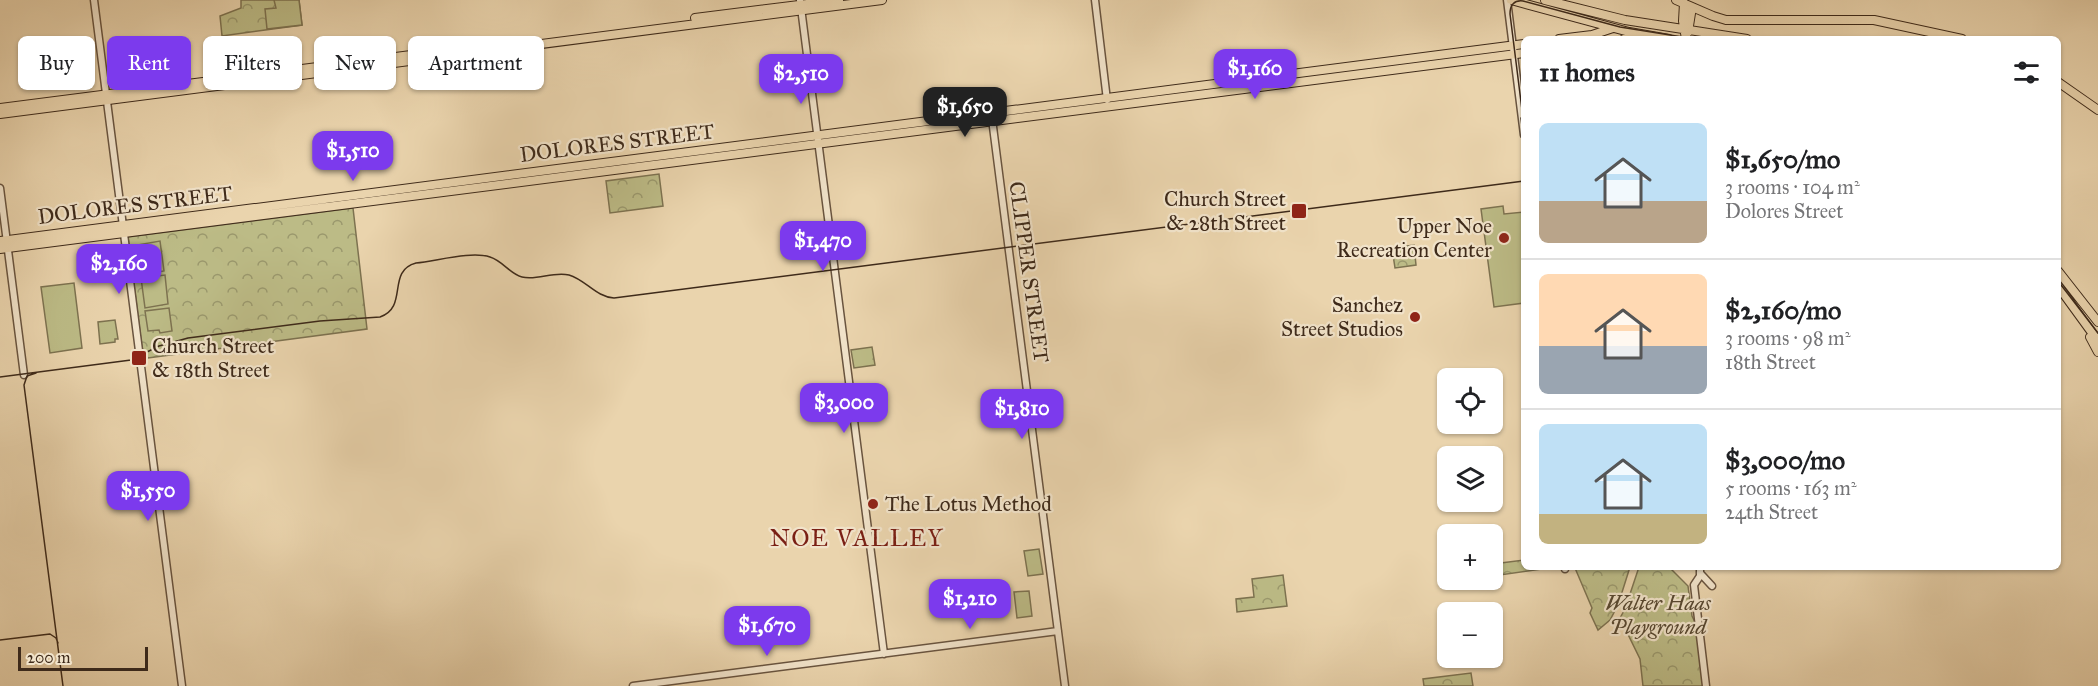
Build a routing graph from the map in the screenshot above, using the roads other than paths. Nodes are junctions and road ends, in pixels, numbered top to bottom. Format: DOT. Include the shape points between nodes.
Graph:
graph roads {
  1 [pos="94,0"];
  2 [pos="839,0"];
  3 [pos="882,0"];
  4 [pos="1509,0"];
  5 [pos="1545,0"];
  6 [pos="1094,1"];
  7 [pos="1684,3"];
  8 [pos="801,5"];
  9 [pos="1683,15"];
  10 [pos="1587,20"];
  11 [pos="1635,22"];
  12 [pos="1669,27"];
  13 [pos="1614,28"];
  14 [pos="1686,29"];
  15 [pos="1647,35"];
  16 [pos="1581,36"];
  17 [pos="1641,36"];
  18 [pos="1652,36"];
  19 [pos="1687,36"];
  20 [pos="1729,36"];
  21 [pos="1948,36"];
  22 [pos="1521,44"];
  23 [pos="1512,45"];
  24 [pos="1521,53"];
  25 [pos="1514,54"];
  26 [pos="2061,84"];
  27 [pos="106,97"];
  28 [pos="1108,102"];
  29 [pos="0,108"];
  30 [pos="2098,110"];
  31 [pos="1521,111"];
  32 [pos="0,114"];
  33 [pos="992,117"];
  34 [pos="818,139"];
  35 [pos="0,188"];
  36 [pos="123,229"];
  37 [pos="4,245"];
  38 [pos="2061,275"];
  39 [pos="2061,290"];
  40 [pos="2079,314"];
  41 [pos="2098,322"];
  42 [pos="2098,341"];
  43 [pos="2098,352"];
  44 [pos="24,375"];
  45 [pos="1700,570"];
  46 [pos="1712,586"];
  47 [pos="1059,631"];
  48 [pos="884,654"];
  49 [pos="182,686"];
  50 [pos="633,686"];
  51 [pos="1065,686"];
  52 [pos="1706,686"];
  1 -- 27 [label="street"];
  2 -- 8 [label="main road"];
  3 -- 8 [label="main road"];
  4 -- 10 [label="main road"];
  4 -- 23 [label="street"];
  5 -- 11 [label="main road"];
  6 -- 28 [label="street"];
  7 -- 9 [label="main road"];
  7 -- 14 [label="main road"];
  7 -- 21 [label="main road" via="1734,20 1874,20"];
  8 -- 27 [label="main road"];
  8 -- 34 [label="street"];
  9 -- 12 [label="main road"];
  9 -- 14 [label="main road"];
  10 -- 13 [label="main road"];
  10 -- 16 [label="main road" via="1588,28"];
  11 -- 12 [label="main road"];
  11 -- 13 [label="main road"];
  12 -- 14 [label="main road"];
  13 -- 15 [label="main road"];
  13 -- 16 [label="main road"];
  14 -- 19 [label="main road"];
  14 -- 20 [label="main road"];
  15 -- 17 [label="main road"];
  15 -- 18 [label="main road"];
  22 -- 23 [label="main road, DOLORES STREET"];
  23 -- 25 [label="street"];
  23 -- 28 [label="main road, DOLORES STREET"];
  24 -- 25 [label="main road, DOLORES STREET"];
  25 -- 28 [label="main road, DOLORES STREET"];
  25 -- 31 [label="street"];
  26 -- 30 [label="main road"];
  27 -- 29 [label="main road"];
  27 -- 32 [label="main road"];
  27 -- 36 [label="street"];
  28 -- 33 [label="main road, DOLORES STREET"];
  33 -- 34 [label="main road, DOLORES STREET"];
  33 -- 47 [label="street, CLIPPER STREET"];
  34 -- 36 [label="main road, DOLORES STREET"];
  34 -- 48 [label="street"];
  35 -- 37 [label="street"];
  36 -- 37 [label="main road, DOLORES STREET"];
  36 -- 49 [label="street"];
  37 -- 44 [label="street"];
  38 -- 41 [label="main road"];
  39 -- 40 [label="main road"];
  40 -- 42 [label="main road"];
  40 -- 43 [label="main road"];
  45 -- 46 [label="street"];
  45 -- 52 [label="street" via="1694,585"];
  47 -- 48 [label="street"];
  47 -- 51 [label="street, CLIPPER STREET"];
  48 -- 50 [label="street"];
}
